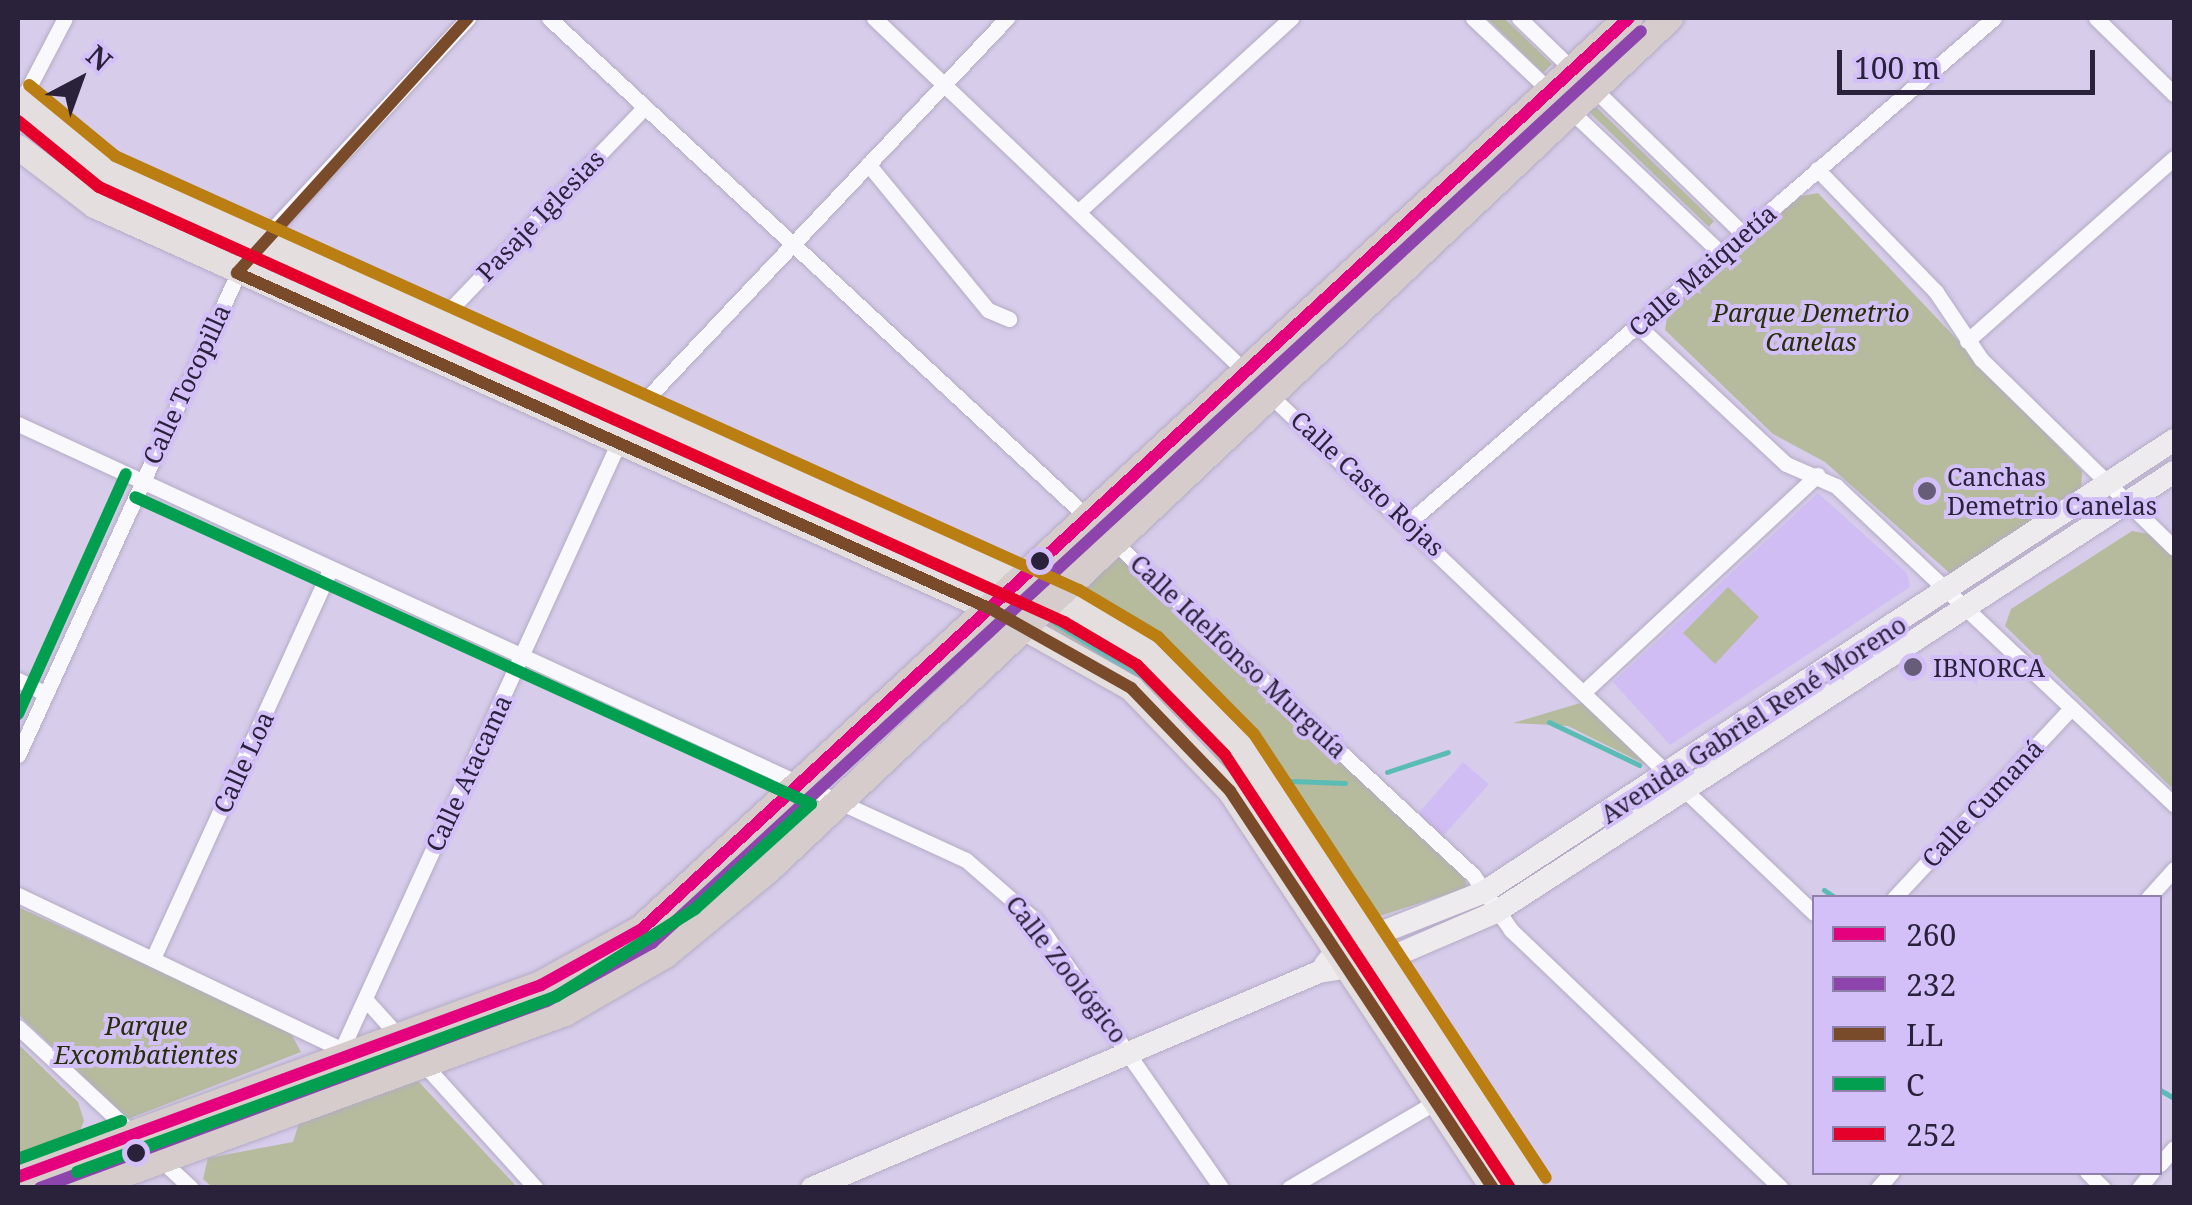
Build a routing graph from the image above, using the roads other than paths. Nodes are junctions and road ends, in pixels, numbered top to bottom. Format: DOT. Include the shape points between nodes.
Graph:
graph roads {
  1 [pos="65,18"];
  2 [pos="468,18"];
  3 [pos="548,18"];
  4 [pos="874,18"];
  5 [pos="1007,18"];
  6 [pos="1291,18"];
  7 [pos="1474,18"];
  8 [pos="1519,18"];
  9 [pos="1629,18"];
  10 [pos="1669,18"];
  11 [pos="1994,18"];
  12 [pos="2096,18"];
  13 [pos="38,59"];
  14 [pos="1583,79"];
  15 [pos="944,84"];
  16 [pos="1549,91"];
  17 [pos="2174,94"];
  18 [pos="19,97"];
  19 [pos="644,108"];
  20 [pos="1572,108"];
  21 [pos="18,146"];
  22 [pos="2174,158"];
  23 [pos="868,164"];
  24 [pos="1817,169"];
  25 [pos="1079,212"];
  26 [pos="1744,234"];
  27 [pos="258,242"];
  28 [pos="790,246"];
  29 [pos="1722,253"];
  30 [pos="238,273"];
  31 [pos="1009,320"];
  32 [pos="437,324"];
  33 [pos="1638,326"];
  34 [pos="1967,340"];
  35 [pos="1260,382"];
  36 [pos="634,412"];
  37 [pos="18,424"];
  38 [pos="2174,440"];
  39 [pos="617,446"];
  40 [pos="2174,472"];
  41 [pos="1817,475"];
  42 [pos="142,481"];
  43 [pos="2108,484"];
  44 [pos="2128,502"];
  45 [pos="1409,522"];
  46 [pos="1085,523"];
  47 [pos="1111,538"];
  48 [pos="2174,548"];
  49 [pos="331,568"];
  50 [pos="1020,584"];
  51 [pos="1948,592"];
  52 [pos="1051,596"];
  53 [pos="991,609"];
  54 [pos="1966,609"];
  55 [pos="1022,624"];
  56 [pos="523,654"];
  57 [pos="18,680"];
  58 [pos="1586,690"];
  59 [pos="45,692"];
  60 [pos="2070,709"];
  61 [pos="18,755"];
  62 [pos="1678,782"];
  63 [pos="806,783"];
  64 [pos="843,798"];
  65 [pos="2174,804"];
  66 [pos="2174,869"];
  67 [pos="18,895"];
  68 [pos="1897,895"];
  69 [pos="2151,895"];
  70 [pos="1490,902"];
  71 [pos="1812,910"];
  72 [pos="1373,951"];
  73 [pos="154,956"];
  74 [pos="1344,960"];
  75 [pos="365,998"];
  76 [pos="18,1027"];
  77 [pos="399,1036"];
  78 [pos="346,1048"];
  79 [pos="1133,1054"];
  80 [pos="422,1061"];
  81 [pos="1463,1086"];
  82 [pos="1437,1102"];
  83 [pos="130,1136"];
  84 [pos="160,1158"];
  85 [pos="18,1178"];
  86 [pos="83,1188"];
  87 [pos="191,1188"];
  88 [pos="536,1188"];
  89 [pos="812,1188"];
  90 [pos="1220,1188"];
  91 [pos="1288,1188"];
  92 [pos="1493,1188"];
  93 [pos="1531,1188"];
  94 [pos="1781,1188"];
  1 -- 13 [label="street"];
  2 -- 27 [label="street, Calle Tocopilla"];
  3 -- 19 [label="street, Calle Idelfonso Murguía"];
  4 -- 15 [label="street, Calle Casto Rojas"];
  5 -- 15 [label="street"];
  6 -- 25 [label="street"];
  7 -- 16 [label="street"];
  8 -- 14 [label="street"];
  9 -- 14 [label="highway"];
  10 -- 14 [label="highway"];
  11 -- 24 [label="street, Calle Maiquetía"];
  12 -- 17 [label="street"];
  13 -- 18 [label="street"];
  13 -- 18 [label="street"];
  14 -- 16 [label="highway"];
  14 -- 20 [label="highway"];
  14 -- 26 [label="street"];
  15 -- 23 [label="street"];
  15 -- 25 [label="street, Calle Casto Rojas"];
  16 -- 20 [label="street"];
  16 -- 35 [label="highway"];
  18 -- 27 [label="main road" via="106,172"];
  19 -- 28 [label="street, Calle Idelfonso Murguía"];
  19 -- 32 [label="street, Pasaje Iglesias"];
  20 -- 29 [label="street"];
  20 -- 35 [label="highway"];
  21 -- 30 [label="main road" via="94,205"];
  22 -- 34 [label="street"];
  23 -- 28 [label="street"];
  23 -- 31 [label="street" via="988,310"];
  24 -- 26 [label="street, Calle Maiquetía"];
  24 -- 34 [label="street" via="1936,292"];
  25 -- 35 [label="street, Calle Casto Rojas"];
  26 -- 29 [label="street, Calle Maiquetía"];
  27 -- 30 [label="street, Calle Tocopilla"];
  27 -- 32 [label="main road"];
  28 -- 36 [label="street"];
  28 -- 46 [label="street, Calle Idelfonso Murguía"];
  29 -- 33 [label="street, Calle Maiquetía"];
  30 -- 39 [label="main road"];
  30 -- 42 [label="street, Calle Tocopilla"];
  32 -- 36 [label="main road"];
  33 -- 41 [label="street" via="1786,464"];
  33 -- 45 [label="street, Calle Maiquetía"];
  34 -- 43 [label="street"];
  35 -- 45 [label="street, Calle Casto Rojas"];
  35 -- 46 [label="highway"];
  35 -- 47 [label="highway"];
  36 -- 50 [label="main road"];
  37 -- 42 [label="street, Calle Zoológico"];
  38 -- 43 [label="street, Avenida Gabriel René Moreno"];
  39 -- 53 [label="main road"];
  39 -- 56 [label="street, Calle Atacama"];
  40 -- 44 [label="street, Avenida Gabriel René Moreno"];
  41 -- 51 [label="street"];
  41 -- 58 [label="street"];
  42 -- 49 [label="street, Calle Zoológico"];
  42 -- 59 [label="street, Calle Tocopilla"];
  43 -- 44 [label="street"];
  43 -- 51 [label="street, Avenida Gabriel René Moreno"];
  44 -- 48 [label="street"];
  44 -- 54 [label="street, Avenida Gabriel René Moreno"];
  45 -- 58 [label="street, Calle Casto Rojas"];
  46 -- 47 [label="street, Calle Idelfonso Murguía"];
  46 -- 50 [label="highway"];
  47 -- 52 [label="highway"];
  47 -- 70 [label="street, Calle Idelfonso Murguía"];
  49 -- 56 [label="street, Calle Zoológico"];
  49 -- 73 [label="street, Calle Loa"];
  50 -- 52 [label="main road"];
  50 -- 53 [label="highway"];
  51 -- 54 [label="street"];
  51 -- 62 [label="street, Avenida Gabriel René Moreno"];
  52 -- 55 [label="highway"];
  52 -- 72 [label="main road" via="1148,651 1198,695 1248,755"];
  53 -- 55 [label="main road"];
  53 -- 63 [label="highway"];
  54 -- 60 [label="street"];
  54 -- 62 [label="street, Avenida Gabriel René Moreno"];
  55 -- 64 [label="highway"];
  55 -- 74 [label="main road" via="1131,688 1193,745"];
  56 -- 63 [label="street, Calle Zoológico"];
  56 -- 75 [label="street, Calle Atacama"];
  57 -- 59 [label="street"];
  58 -- 62 [label="street, Calle Casto Rojas"];
  59 -- 61 [label="street, Calle Tocopilla"];
  60 -- 65 [label="street"];
  60 -- 68 [label="street, Calle Cumaná"];
  62 -- 70 [label="street, Avenida Gabriel René Moreno"];
  62 -- 71 [label="street, Calle Casto Rojas"];
  63 -- 64 [label="street, Calle Zoológico"];
  63 -- 77 [label="highway" via="642,929 541,985"];
  64 -- 79 [label="street, Calle Zoológico" via="996,882"];
  64 -- 80 [label="highway" via="706,923 622,981"];
  66 -- 69 [label="street"];
  67 -- 73 [label="street"];
  70 -- 72 [label="street, Avenida Gabriel René Moreno"];
  70 -- 94 [label="street, Calle Idelfonso Murguía"];
  72 -- 74 [label="street, Avenida Gabriel René Moreno"];
  72 -- 81 [label="main road"];
  73 -- 78 [label="street"];
  74 -- 79 [label="street"];
  74 -- 82 [label="main road"];
  75 -- 77 [label="street"];
  75 -- 78 [label="street, Calle Atacama"];
  76 -- 83 [label="street"];
  77 -- 78 [label="highway"];
  77 -- 80 [label="street"];
  78 -- 83 [label="highway"];
  79 -- 89 [label="street"];
  79 -- 90 [label="street, Calle Zoológico"];
  80 -- 84 [label="highway"];
  80 -- 88 [label="street"];
  81 -- 82 [label="street"];
  81 -- 93 [label="main road"];
  82 -- 91 [label="street"];
  82 -- 92 [label="main road"];
  83 -- 84 [label="street"];
  83 -- 85 [label="highway"];
  84 -- 86 [label="highway"];
  84 -- 87 [label="street"];
}
